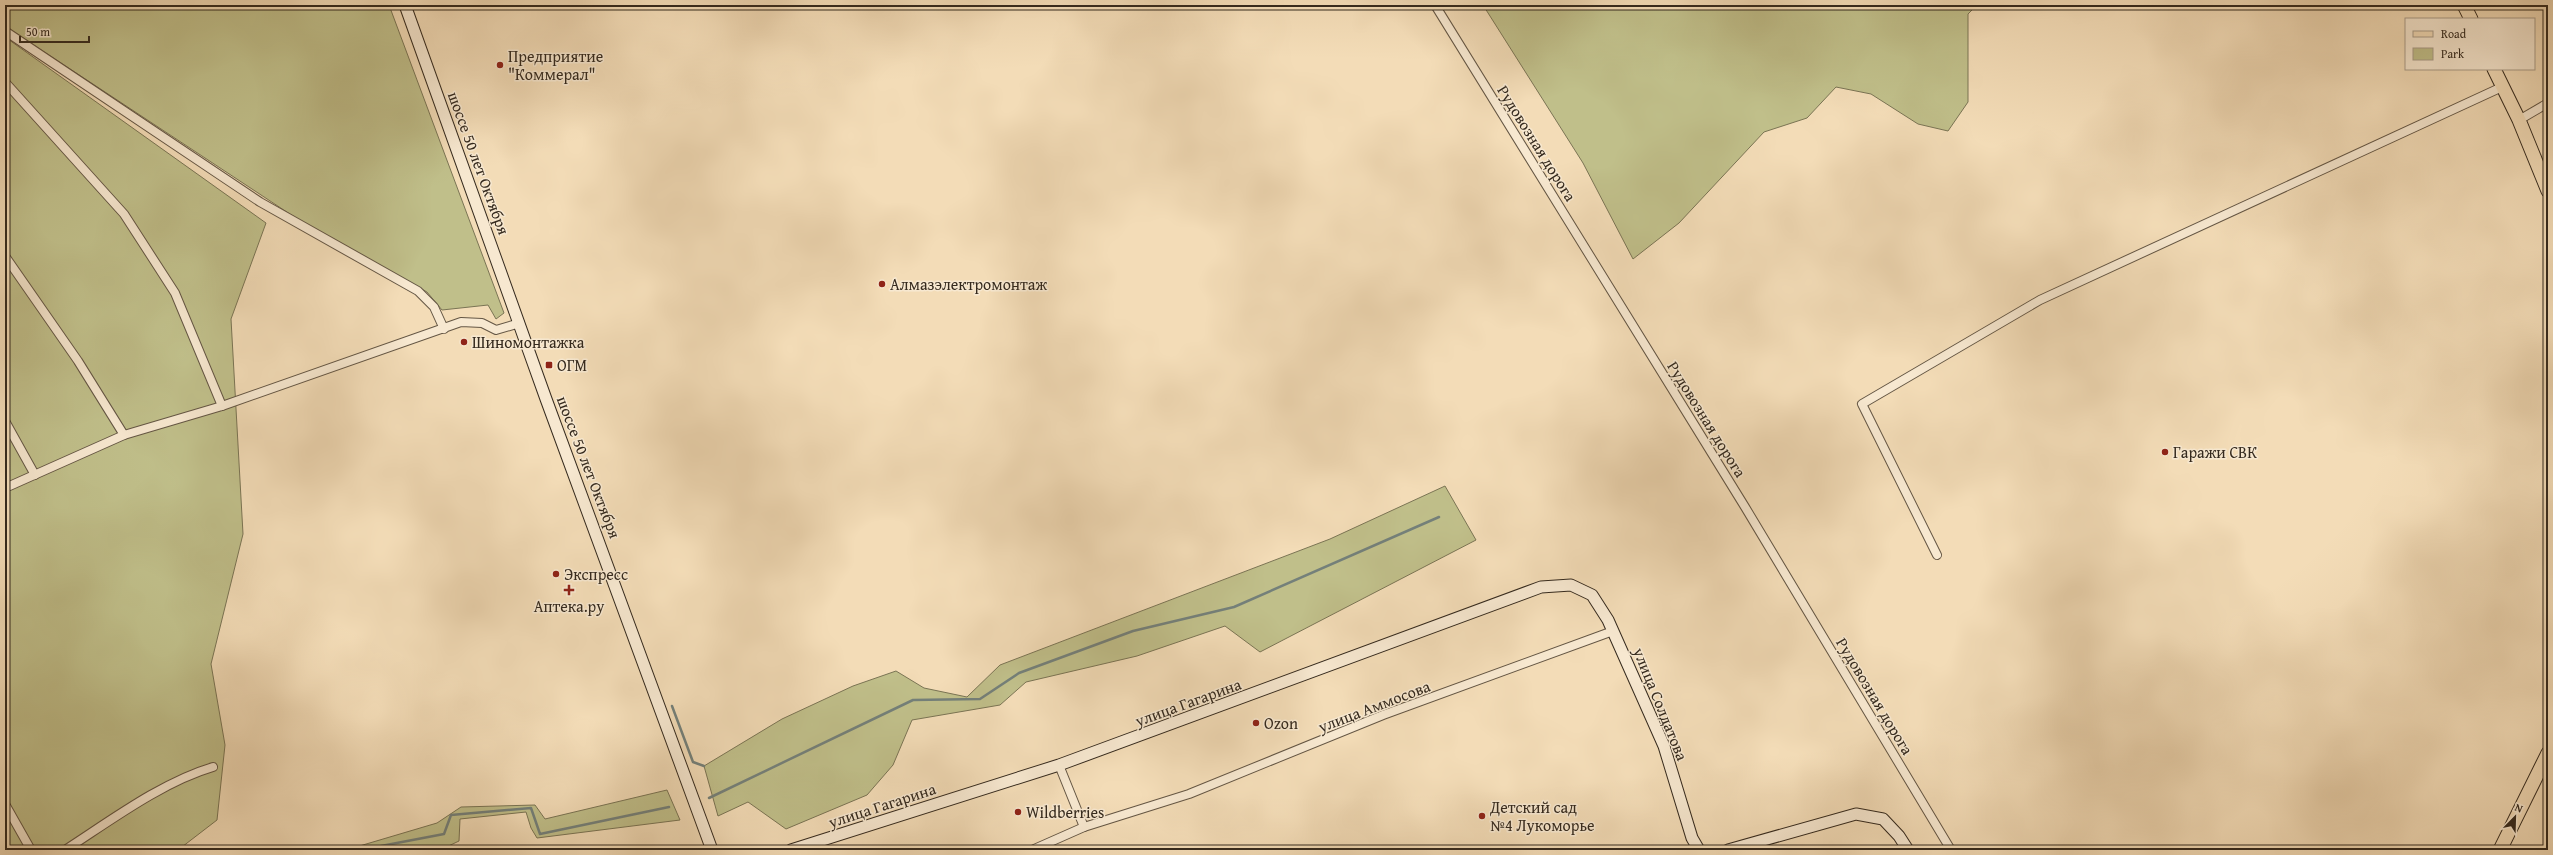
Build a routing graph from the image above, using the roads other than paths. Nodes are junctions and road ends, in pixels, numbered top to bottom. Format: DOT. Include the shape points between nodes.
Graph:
graph roads {
  1 [pos="405,5"];
  2 [pos="1435,5"];
  3 [pos="2464,5"];
  4 [pos="2470,18"];
  5 [pos="5,30"];
  6 [pos="2494,70"];
  7 [pos="5,82"];
  8 [pos="2502,86"];
  9 [pos="2548,103"];
  10 [pos="2519,120"];
  11 [pos="2548,191"];
  12 [pos="5,256"];
  13 [pos="520,323"];
  14 [pos="444,329"];
  15 [pos="222,406"];
  16 [pos="5,421"];
  17 [pos="124,435"];
  18 [pos="34,475"];
  19 [pos="5,488"];
  20 [pos="1937,555"];
  21 [pos="1592,595"];
  22 [pos="1613,631"];
  23 [pos="2548,753"];
  24 [pos="1059,765"];
  25 [pos="213,767"];
  26 [pos="5,804"];
  27 [pos="1084,827"];
  28 [pos="31,850"];
  29 [pos="65,850"];
  30 [pos="712,850"];
  31 [pos="791,850"];
  32 [pos="1032,850"];
  33 [pos="1699,850"];
  34 [pos="1728,850"];
  35 [pos="1908,850"];
  36 [pos="1951,850"];
  37 [pos="2500,850"];
  1 -- 13 [label="street, шоссе 50 лет Октября"];
  2 -- 36 [label="street, Рудовозная дорога" via="1745,507"];
  3 -- 4 [label="main road"];
  5 -- 14 [label="street" via="260,202 418,291 434,307"];
  6 -- 8 [label="main road"];
  7 -- 15 [label="street" via="124,214 175,293"];
  8 -- 10 [label="main road"];
  8 -- 20 [label="street" via="2040,300 1862,404"];
  9 -- 10 [label="street"];
  10 -- 11 [label="main road"];
  12 -- 17 [label="street" via="78,361"];
  13 -- 14 [label="street" via="496,330 473,322 461,322"];
  13 -- 30 [label="street, шоссе 50 лет Октября"];
  14 -- 15 [label="street"];
  15 -- 17 [label="street"];
  16 -- 18 [label="street"];
  17 -- 18 [label="street"];
  18 -- 19 [label="street"];
  21 -- 22 [label="street, улица Солдатова"];
  21 -- 24 [label="street, улица Гагарина" via="1571,585 1541,587"];
  22 -- 27 [label="street, улица Аммосова" via="1388,713 1189,794"];
  22 -- 33 [label="street, улица Солдатова" via="1664,746 1692,838"];
  23 -- 37 [label="main road"];
  24 -- 27 [label="street"];
  24 -- 31 [label="street, улица Гагарина"];
  25 -- 29 [label="street" via="195,772 161,790"];
  26 -- 28 [label="street"];
  27 -- 32 [label="street, улица Аммосова"];
  34 -- 35 [label="street" via="1856,814 1883,818"];
}
